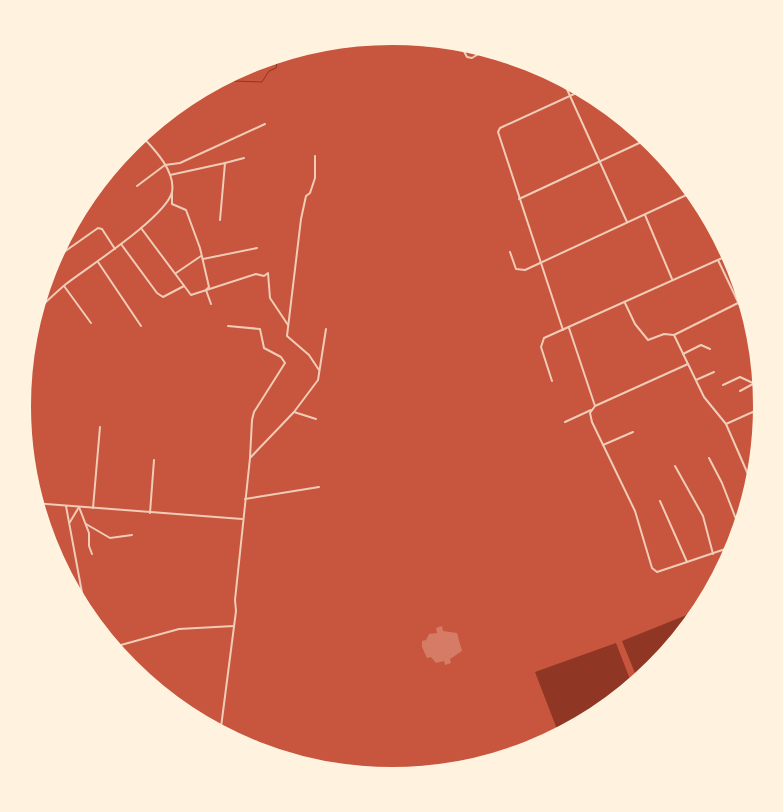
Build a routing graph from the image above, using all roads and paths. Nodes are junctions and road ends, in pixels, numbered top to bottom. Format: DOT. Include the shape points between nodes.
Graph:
graph roads {
  1 [pos="463,49"];
  2 [pos="480,53"];
  3 [pos="566,87"];
  4 [pos="576,92"];
  5 [pos="570,95"];
  6 [pos="265,124"];
  7 [pos="144,138"];
  8 [pos="642,142"];
  9 [pos="315,156"];
  10 [pos="244,158"];
  11 [pos="599,161"];
  12 [pos="225,163"];
  13 [pos="165,165"];
  14 [pos="170,175"];
  15 [pos="137,186"];
  16 [pos="172,193"];
  17 [pos="687,195"];
  18 [pos="519,200"];
  19 [pos="93,202"];
  20 [pos="88,205"];
  21 [pos="645,215"];
  22 [pos="220,220"];
  23 [pos="627,223"];
  24 [pos="141,228"];
  25 [pos="121,244"];
  26 [pos="257,248"];
  27 [pos="115,249"];
  28 [pos="510,252"];
  29 [pos="61,254"];
  30 [pos="201,256"];
  31 [pos="724,257"];
  32 [pos="203,259"];
  33 [pos="718,260"];
  34 [pos="98,262"];
  35 [pos="542,263"];
  36 [pos="176,273"];
  37 [pos="672,280"];
  38 [pos="64,286"];
  39 [pos="184,286"];
  40 [pos="209,287"];
  41 [pos="625,303"];
  42 [pos="738,303"];
  43 [pos="211,304"];
  44 [pos="42,306"];
  45 [pos="744,315"];
  46 [pos="91,323"];
  47 [pos="288,325"];
  48 [pos="142,326"];
  49 [pos="228,326"];
  50 [pos="569,328"];
  51 [pos="326,330"];
  52 [pos="563,330"];
  53 [pos="674,335"];
  54 [pos="710,349"];
  55 [pos="683,354"];
  56 [pos="688,364"];
  57 [pos="319,370"];
  58 [pos="714,372"];
  59 [pos="552,381"];
  60 [pos="696,381"];
  61 [pos="755,382"];
  62 [pos="752,383"];
  63 [pos="723,385"];
  64 [pos="740,391"];
  65 [pos="596,406"];
  66 [pos="593,409"];
  67 [pos="756,410"];
  68 [pos="294,412"];
  69 [pos="753,412"];
  70 [pos="756,417"];
  71 [pos="316,419"];
  72 [pos="565,422"];
  73 [pos="726,424"];
  74 [pos="100,427"];
  75 [pos="633,432"];
  76 [pos="603,445"];
  77 [pos="250,458"];
  78 [pos="709,458"];
  79 [pos="154,460"];
  80 [pos="675,466"];
  81 [pos="749,477"];
  82 [pos="319,486"];
  83 [pos="245,499"];
  84 [pos="660,501"];
  85 [pos="41,504"];
  86 [pos="66,506"];
  87 [pos="79,506"];
  88 [pos="93,508"];
  89 [pos="150,513"];
  90 [pos="242,519"];
  91 [pos="737,521"];
  92 [pos="69,522"];
  93 [pos="86,524"];
  94 [pos="132,535"];
  95 [pos="726,549"];
  96 [pos="92,554"];
  97 [pos="713,554"];
  98 [pos="687,562"];
  99 [pos="81,588"];
  100 [pos="78,591"];
  101 [pos="84,601"];
  102 [pos="236,611"];
  103 [pos="240,612"];
  104 [pos="234,626"];
  105 [pos="118,646"];
  106 [pos="221,727"];
  1 -- 2 [label="street" via="467,57"];
  3 -- 5 [label="street"];
  4 -- 5 [label="street"];
  5 -- 11 [label="street"];
  5 -- 18 [label="street" via="499,129 499,139"];
  6 -- 13 [label="street" via="180,163"];
  7 -- 13 [label="street"];
  8 -- 11 [label="street"];
  9 -- 47 [label="street" via="315,178 310,194 306,196 301,219"];
  10 -- 12 [label="street"];
  11 -- 18 [label="street"];
  11 -- 23 [label="street"];
  12 -- 14 [label="street"];
  12 -- 22 [label="street"];
  13 -- 14 [label="street"];
  13 -- 15 [label="street"];
  14 -- 16 [label="street"];
  16 -- 24 [label="street"];
  16 -- 30 [label="street" via="172,204 186,210"];
  17 -- 21 [label="street"];
  18 -- 35 [label="street"];
  19 -- 20 [label="street"];
  21 -- 23 [label="street"];
  21 -- 37 [label="street"];
  23 -- 35 [label="street"];
  24 -- 25 [label="street"];
  24 -- 36 [label="street"];
  25 -- 27 [label="street"];
  25 -- 39 [label="street" via="157,293 163,297"];
  26 -- 32 [label="street"];
  27 -- 29 [label="street" via="98,228"];
  27 -- 34 [label="street"];
  28 -- 35 [label="street" via="515,267 520,271"];
  30 -- 32 [label="street"];
  30 -- 36 [label="street"];
  31 -- 33 [label="street"];
  32 -- 40 [label="street"];
  33 -- 37 [label="street"];
  33 -- 42 [label="street"];
  34 -- 38 [label="street"];
  34 -- 48 [label="street"];
  35 -- 52 [label="street"];
  36 -- 39 [label="street"];
  37 -- 41 [label="street"];
  38 -- 44 [label="street"];
  38 -- 46 [label="street"];
  39 -- 40 [label="street" via="191,295"];
  40 -- 43 [label="street" via="206,290"];
  40 -- 47 [label="street" via="268,273 272,304"];
  41 -- 50 [label="street"];
  41 -- 53 [label="street" via="635,324 648,340 664,334"];
  42 -- 45 [label="street"];
  42 -- 53 [label="street"];
  47 -- 57 [label="street" via="289,340 309,355"];
  49 -- 77 [label="street" via="260,329 262,346 286,363 254,412"];
  50 -- 52 [label="street"];
  50 -- 65 [label="street"];
  51 -- 57 [label="street"];
  52 -- 59 [label="street" via="541,342"];
  53 -- 55 [label="street"];
  54 -- 55 [label="street" via="701,346"];
  55 -- 56 [label="street"];
  56 -- 60 [label="street"];
  56 -- 65 [label="street"];
  57 -- 68 [label="street" via="318,380"];
  58 -- 60 [label="street"];
  60 -- 73 [label="street"];
  61 -- 62 [label="street"];
  62 -- 63 [label="street" via="740,377"];
  62 -- 64 [label="street"];
  65 -- 66 [label="street"];
  66 -- 72 [label="street"];
  66 -- 76 [label="street" via="590,413 592,422"];
  67 -- 69 [label="street"];
  68 -- 71 [label="street"];
  68 -- 77 [label="street"];
  69 -- 70 [label="street"];
  69 -- 73 [label="street"];
  73 -- 81 [label="street"];
  74 -- 88 [label="street"];
  75 -- 76 [label="street"];
  76 -- 98 [label="street" via="635,511 652,568 657,572"];
  77 -- 83 [label="street"];
  78 -- 91 [label="street"];
  79 -- 89 [label="street"];
  80 -- 97 [label="street" via="703,516"];
  82 -- 83 [label="street"];
  83 -- 90 [label="street"];
  84 -- 98 [label="street"];
  85 -- 86 [label="street"];
  86 -- 87 [label="street"];
  86 -- 92 [label="street"];
  87 -- 88 [label="street"];
  87 -- 92 [label="street"];
  87 -- 93 [label="street"];
  88 -- 89 [label="street"];
  89 -- 90 [label="street"];
  90 -- 102 [label="street"];
  92 -- 99 [label="street"];
  93 -- 94 [label="street" via="110,538"];
  93 -- 96 [label="street"];
  95 -- 97 [label="street"];
  97 -- 98 [label="street"];
  99 -- 100 [label="street"];
  99 -- 101 [label="street"];
  102 -- 103 [label="street"];
  102 -- 104 [label="street"];
  104 -- 105 [label="street" via="179,629"];
  104 -- 106 [label="street"];
}
